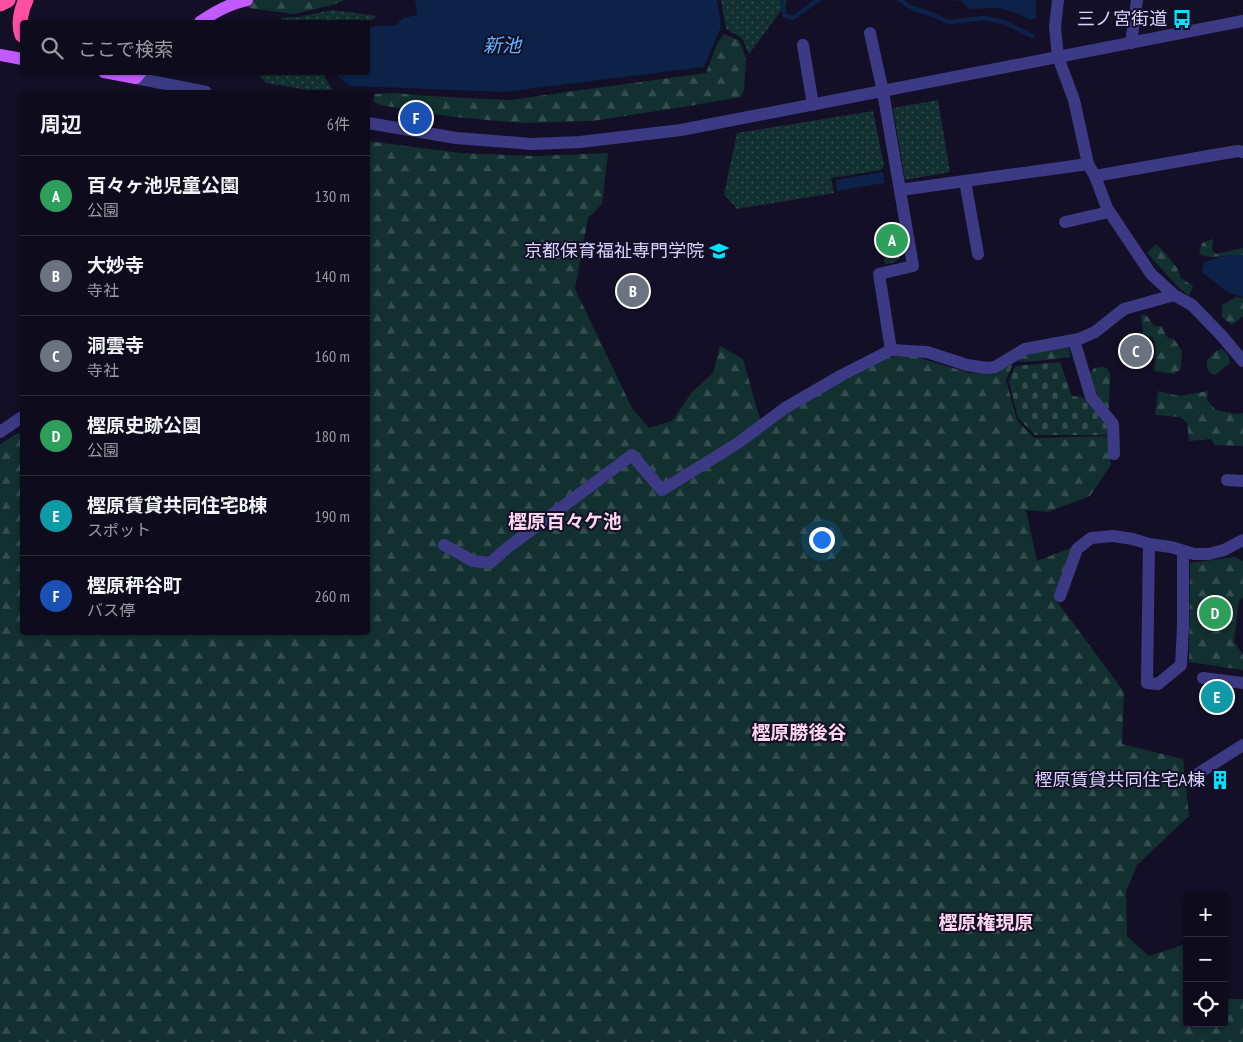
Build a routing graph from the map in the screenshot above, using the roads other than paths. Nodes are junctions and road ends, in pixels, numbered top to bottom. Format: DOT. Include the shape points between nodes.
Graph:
graph roads {
  1 [pos="8,0"];
  2 [pos="26,0"];
  3 [pos="247,0"];
  4 [pos="1058,0"];
  5 [pos="1137,0"];
  6 [pos="0,4"];
  7 [pos="21,20"];
  8 [pos="203,20"];
  9 [pos="1243,21"];
  10 [pos="870,33"];
  11 [pos="1131,43"];
  12 [pos="803,45"];
  13 [pos="0,56"];
  14 [pos="1058,57"];
  15 [pos="20,59"];
  16 [pos="138,75"];
  17 [pos="198,90"];
  18 [pos="883,92"];
  19 [pos="814,105"];
  20 [pos="370,124"];
  21 [pos="1243,152"];
  22 [pos="1088,164"];
  23 [pos="1096,176"];
  24 [pos="965,181"];
  25 [pos="900,190"];
  26 [pos="1109,212"];
  27 [pos="1065,222"];
  28 [pos="978,254"];
  29 [pos="1174,295"];
  30 [pos="1074,340"];
  31 [pos="891,350"];
  32 [pos="1243,361"];
  33 [pos="20,418"];
  34 [pos="0,432"];
  35 [pos="1114,454"];
  36 [pos="1227,480"];
  37 [pos="1243,481"];
  38 [pos="1243,540"];
  39 [pos="1149,544"];
  40 [pos="444,545"];
  41 [pos="1183,552"];
  42 [pos="1060,596"];
  43 [pos="1203,678"];
  44 [pos="1243,683"];
  45 [pos="1243,745"];
  46 [pos="1199,773"];
  1 -- 6 [label="highway"];
  2 -- 7 [label="highway"];
  3 -- 8 [label="main road"];
  4 -- 14 [label="street" via="1055,27"];
  5 -- 11 [label="street"];
  9 -- 11 [label="street"];
  10 -- 18 [label="street"];
  11 -- 14 [label="street"];
  12 -- 19 [label="street"];
  13 -- 15 [label="main road"];
  14 -- 18 [label="street"];
  14 -- 22 [label="street" via="1074,100"];
  16 -- 17 [label="street"];
  18 -- 19 [label="street"];
  18 -- 25 [label="street"];
  19 -- 20 [label="street" via="681,130 580,142 532,144 456,138"];
  21 -- 23 [label="street"];
  22 -- 23 [label="street"];
  22 -- 24 [label="street"];
  23 -- 26 [label="street"];
  24 -- 25 [label="street"];
  24 -- 28 [label="street"];
  25 -- 31 [label="street" via="913,266 879,274"];
  26 -- 27 [label="street"];
  26 -- 29 [label="street" via="1150,274"];
  29 -- 30 [label="street" via="1124,309 1095,332"];
  29 -- 32 [label="street" via="1192,305"];
  30 -- 31 [label="street" via="1025,349 995,367 987,368 927,352"];
  30 -- 35 [label="street" via="1091,397 1113,424"];
  31 -- 40 [label="street" via="784,408 738,443 662,490 632,454 490,563 473,562"];
  33 -- 34 [label="street"];
  36 -- 37 [label="street"];
  38 -- 41 [label="street" via="1209,554"];
  39 -- 41 [label="street"];
  39 -- 41 [label="street" via="1147,683 1158,684 1181,665"];
  39 -- 42 [label="street" via="1112,536 1091,538 1077,549"];
  43 -- 44 [label="street"];
  45 -- 46 [label="street"];
}
